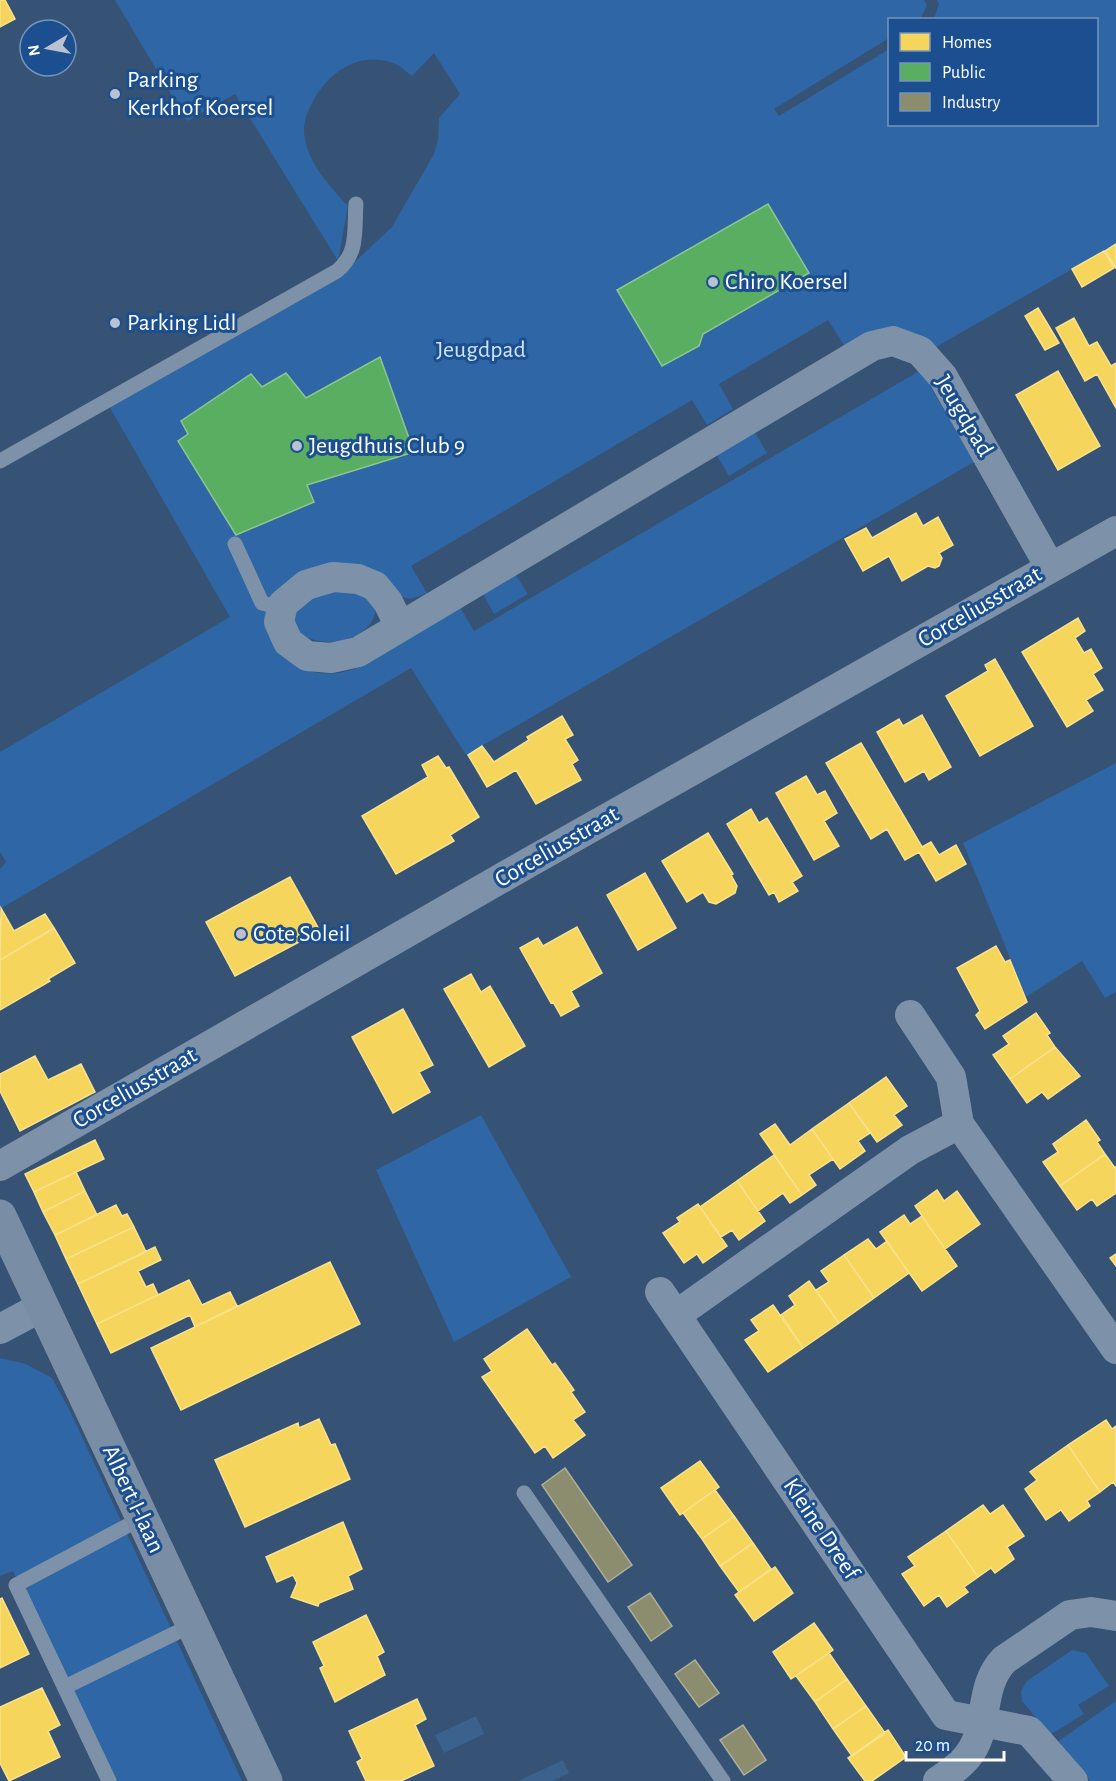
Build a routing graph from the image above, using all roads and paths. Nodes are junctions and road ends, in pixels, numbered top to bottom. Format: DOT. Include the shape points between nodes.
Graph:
graph roads {
  1 [pos="356,204"];
  2 [pos="0,461"];
  3 [pos="1116,531"];
  4 [pos="235,544"];
  5 [pos="1050,567"];
  6 [pos="282,608"];
  7 [pos="400,627"];
  8 [pos="910,1015"];
  9 [pos="959,1124"];
  10 [pos="0,1166"];
  11 [pos="0,1216"];
  12 [pos="43,1306"];
  13 [pos="0,1329"];
  14 [pos="1116,1349"];
  15 [pos="524,1493"];
  16 [pos="142,1518"];
  17 [pos="1116,1616"];
  18 [pos="192,1625"];
  19 [pos="64,1687"];
  20 [pos="981,1723"];
  21 [pos="109,1781"];
  22 [pos="266,1781"];
  23 [pos="723,1781"];
  24 [pos="938,1781"];
  25 [pos="1074,1781"];
  1 -- 2 [label="lane" via="352,253 337,272"];
  3 -- 5 [label="street, Corceliusstraat"];
  4 -- 6 [label="lane" via="262,603"];
  5 -- 7 [label="street, Jeugdpad" via="943,376 920,351 893,341 872,346"];
  5 -- 10 [label="street, Corceliusstraat"];
  6 -- 7 [label="street" via="306,585 333,577 358,579 375,586"];
  6 -- 7 [label="street, Jeugdpad" via="279,622 288,642 307,656 331,658 358,652"];
  8 -- 9 [label="street" via="951,1077"];
  9 -- 14 [label="street"];
  9 -- 20 [label="street, Kleine Dreef" via="910,1150 668,1303 946,1714"];
  11 -- 12 [label="street, Albert I-laan"];
  12 -- 13 [label="street"];
  12 -- 16 [label="street, Albert I-laan"];
  15 -- 23 [label="lane"];
  16 -- 18 [label="street, Albert I-laan"];
  16 -- 19 [label="lane" via="16,1585"];
  17 -- 20 [label="street" via="1091,1612 1070,1615 1004,1660 987,1686"];
  18 -- 19 [label="lane"];
  18 -- 22 [label="street, Albert I-laan"];
  19 -- 21 [label="lane"];
  20 -- 24 [label="street" via="968,1756"];
  20 -- 25 [label="street, Kleine Dreef" via="1029,1731"];
}
